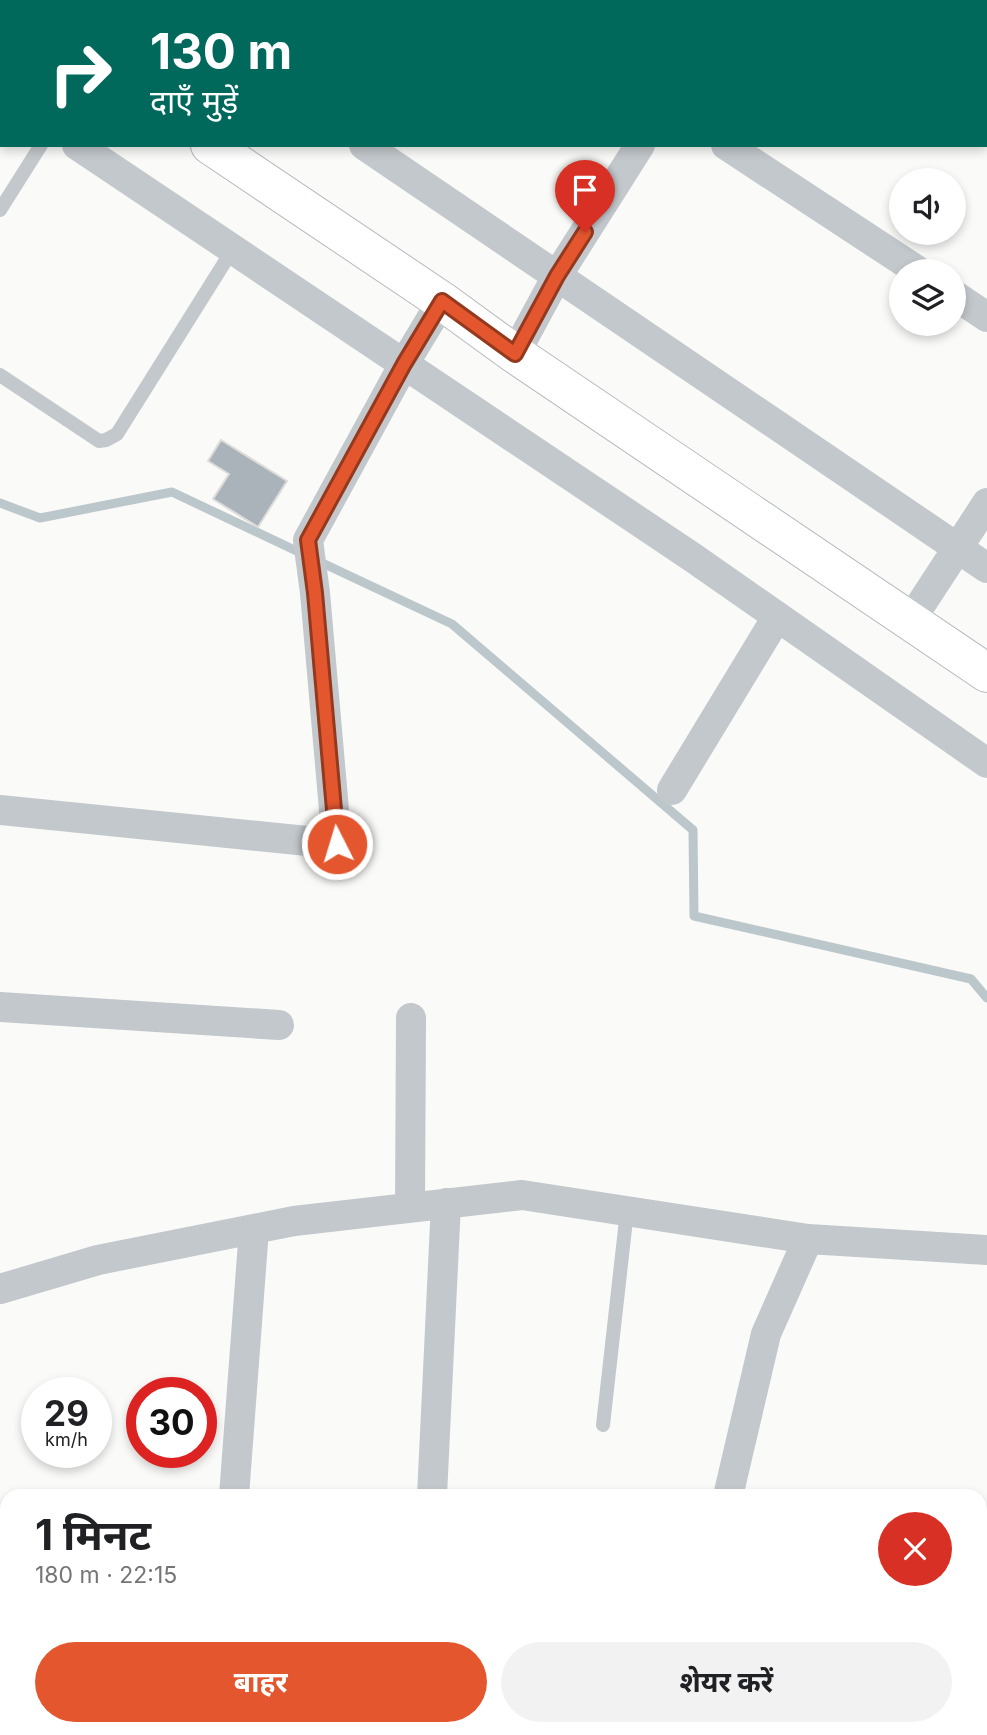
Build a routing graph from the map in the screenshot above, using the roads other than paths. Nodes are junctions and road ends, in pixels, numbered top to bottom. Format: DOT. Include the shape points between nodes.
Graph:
graph roads {
  1 [pos="40,147"];
  2 [pos="80,147"];
  3 [pos="213,147"];
  4 [pos="367,147"];
  5 [pos="639,147"];
  6 [pos="729,147"];
  7 [pos="0,211"];
  8 [pos="233,249"];
  9 [pos="900,259"];
  10 [pos="557,276"];
  11 [pos="442,301"];
  12 [pos="966,303"];
  13 [pos="987,317"];
  14 [pos="515,354"];
  15 [pos="404,364"];
  16 [pos="0,375"];
  17 [pos="987,503"];
  18 [pos="957,548"];
  19 [pos="987,568"];
  20 [pos="777,617"];
  21 [pos="910,621"];
  22 [pos="987,673"];
  23 [pos="987,763"];
  24 [pos="672,790"];
  25 [pos="0,810"];
  26 [pos="0,1007"];
  27 [pos="411,1018"];
  28 [pos="279,1025"];
  29 [pos="446,1203"];
  30 [pos="410,1207"];
  31 [pos="627,1211"];
  32 [pos="254,1229"];
  33 [pos="808,1240"];
  34 [pos="987,1250"];
  35 [pos="0,1289"];
  36 [pos="603,1425"];
  37 [pos="235,1489"];
  38 [pos="432,1489"];
  39 [pos="730,1489"];
  1 -- 7 [label="lane"];
  2 -- 8 [label="street"];
  3 -- 11 [label="main road"];
  4 -- 10 [label="street"];
  5 -- 10 [label="street"];
  6 -- 9 [label="street"];
  8 -- 15 [label="street"];
  8 -- 16 [label="lane" via="117,434 106,440 99,441"];
  10 -- 14 [label="street"];
  10 -- 18 [label="street"];
  11 -- 14 [label="main road"];
  11 -- 15 [label="street"];
  12 -- 13 [label="street"];
  14 -- 21 [label="main road"];
  15 -- 20 [label="street"];
  15 -- 25 [label="street" via="308,540 337,844"];
  17 -- 18 [label="street"];
  18 -- 19 [label="street"];
  18 -- 21 [label="street"];
  20 -- 23 [label="street"];
  20 -- 24 [label="street"];
  21 -- 22 [label="main road"];
  26 -- 28 [label="street"];
  27 -- 30 [label="street"];
  29 -- 30 [label="street"];
  29 -- 31 [label="street" via="522,1195"];
  29 -- 38 [label="street"];
  30 -- 32 [label="street"];
  31 -- 33 [label="street"];
  31 -- 36 [label="lane"];
  32 -- 35 [label="street" via="98,1260"];
  32 -- 37 [label="street"];
  33 -- 34 [label="street"];
  33 -- 39 [label="street" via="766,1334"];
}
